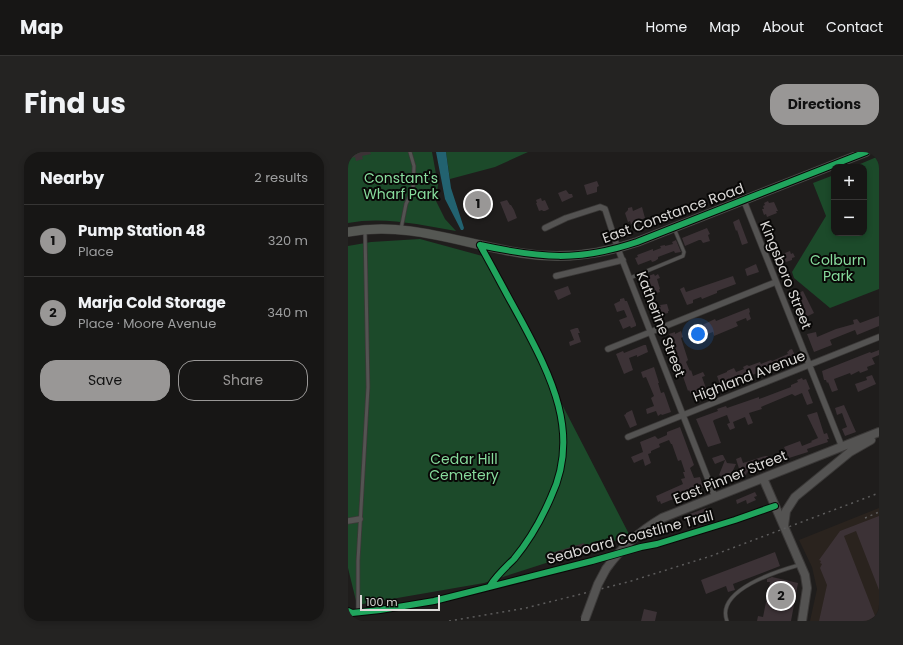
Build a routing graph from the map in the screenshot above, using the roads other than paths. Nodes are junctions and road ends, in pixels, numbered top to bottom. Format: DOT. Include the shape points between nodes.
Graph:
graph roads {
  1 [pos="410,152"];
  2 [pos="866,152"];
  3 [pos="744,201"];
  4 [pos="545,228"];
  5 [pos="674,228"];
  6 [pos="365,229"];
  7 [pos="401,229"];
  8 [pos="348,232"];
  9 [pos="618,249"];
  10 [pos="623,260"];
  11 [pos="556,276"];
  12 [pos="630,278"];
  13 [pos="776,282"];
  14 [pos="651,332"];
  15 [pos="879,337"];
  16 [pos="608,349"];
  17 [pos="809,365"];
  18 [pos="684,414"];
  19 [pos="879,432"];
  20 [pos="628,436"];
  21 [pos="879,436"];
  22 [pos="842,446"];
  23 [pos="763,478"];
  24 [pos="715,497"];
  25 [pos="360,519"];
  26 [pos="348,521"];
  27 [pos="784,528"];
  28 [pos="801,564"];
  29 [pos="358,612"];
  30 [pos="348,613"];
  31 [pos="585,620"];
  32 [pos="727,621"];
  33 [pos="802,621"];
  1 -- 7 [label="lane" via="414,166 413,189 406,204"];
  2 -- 3 [label="main road, East Constance Road"];
  3 -- 5 [label="main road, East Constance Road"];
  3 -- 13 [label="street, Kingsboro Street"];
  4 -- 9 [label="street, Katherine Street" via="580,213 603,207 608,215"];
  5 -- 9 [label="main road, East Constance Road"];
  5 -- 12 [label="lane" via="684,252 683,256"];
  6 -- 7 [label="main road, East Constance Road"];
  6 -- 8 [label="main road, East Constance Road"];
  6 -- 25 [label="lane" via="368,386"];
  7 -- 9 [label="main road, East Constance Road" via="538,256 587,255"];
  9 -- 10 [label="street, Katherine Street"];
  10 -- 11 [label="street"];
  10 -- 12 [label="street, Katherine Street"];
  12 -- 14 [label="street, Katherine Street"];
  13 -- 14 [label="street"];
  13 -- 17 [label="street, Kingsboro Street"];
  14 -- 16 [label="street"];
  14 -- 18 [label="street, Katherine Street"];
  15 -- 17 [label="street, Highland Avenue"];
  17 -- 18 [label="street, Highland Avenue"];
  17 -- 22 [label="street, Kingsboro Street"];
  18 -- 20 [label="street, Highland Avenue"];
  18 -- 24 [label="street, Katherine Street"];
  19 -- 22 [label="main road, East Pinner Street"];
  21 -- 27 [label="main road" via="850,452 795,497 786,511"];
  22 -- 23 [label="main road, East Pinner Street"];
  23 -- 24 [label="main road, East Pinner Street"];
  23 -- 27 [label="main road"];
  24 -- 31 [label="main road, East Pinner Street, bridge" via="662,518 631,540 606,569"];
  25 -- 26 [label="street"];
  25 -- 29 [label="lane"];
  27 -- 28 [label="main road"];
  28 -- 32 [label="lane" via="765,576 737,594 727,606"];
  28 -- 33 [label="main road" via="807,588"];
  29 -- 30 [label="street"];
}
